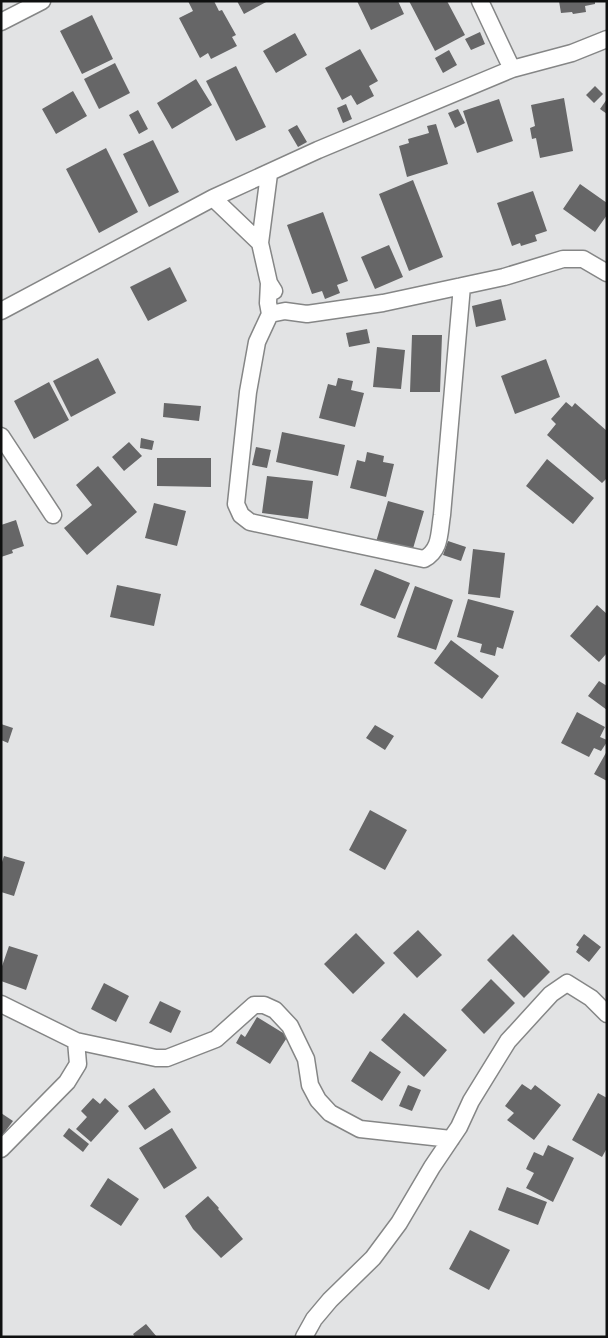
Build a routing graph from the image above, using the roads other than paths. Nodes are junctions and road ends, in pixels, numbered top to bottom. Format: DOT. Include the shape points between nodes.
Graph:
graph roads {
  1 [pos="42,1"];
  2 [pos="480,1"];
  3 [pos="1,22"];
  4 [pos="607,39"];
  5 [pos="512,69"];
  6 [pos="269,174"];
  7 [pos="213,198"];
  8 [pos="260,243"];
  9 [pos="607,273"];
  10 [pos="462,286"];
  11 [pos="1,311"];
  12 [pos="278,313"];
  13 [pos="1,436"];
  14 [pos="53,516"];
  15 [pos="1,1004"];
  16 [pos="607,1014"];
  17 [pos="76,1040"];
  18 [pos="451,1140"];
  19 [pos="1,1149"];
  20 [pos="304,1337"];
  1 -- 3 [label="street"];
  2 -- 5 [label="street"];
  4 -- 5 [label="street" via="572,53"];
  5 -- 6 [label="street" via="318,150"];
  6 -- 7 [label="street"];
  6 -- 8 [label="street"];
  7 -- 8 [label="street"];
  7 -- 11 [label="street"];
  8 -- 12 [label="street"];
  9 -- 10 [label="street" via="583,259 563,259"];
  10 -- 12 [label="street" via="316,313"];
  10 -- 12 [label="street" via="442,515 436,550 424,559 250,522 241,515 236,504 257,342"];
  13 -- 14 [label="street"];
  15 -- 17 [label="street"];
  16 -- 18 [label="street" via="591,998 567,983 552,994 508,1041"];
  17 -- 18 [label="street" via="167,1058 216,1039 254,1006 264,1004 275,1010 290,1026 306,1059 310,1085 330,1113 360,1129"];
  17 -- 19 [label="street" via="78,1064 67,1082"];
  18 -- 20 [label="street" via="400,1223 373,1258 330,1300"];
}
